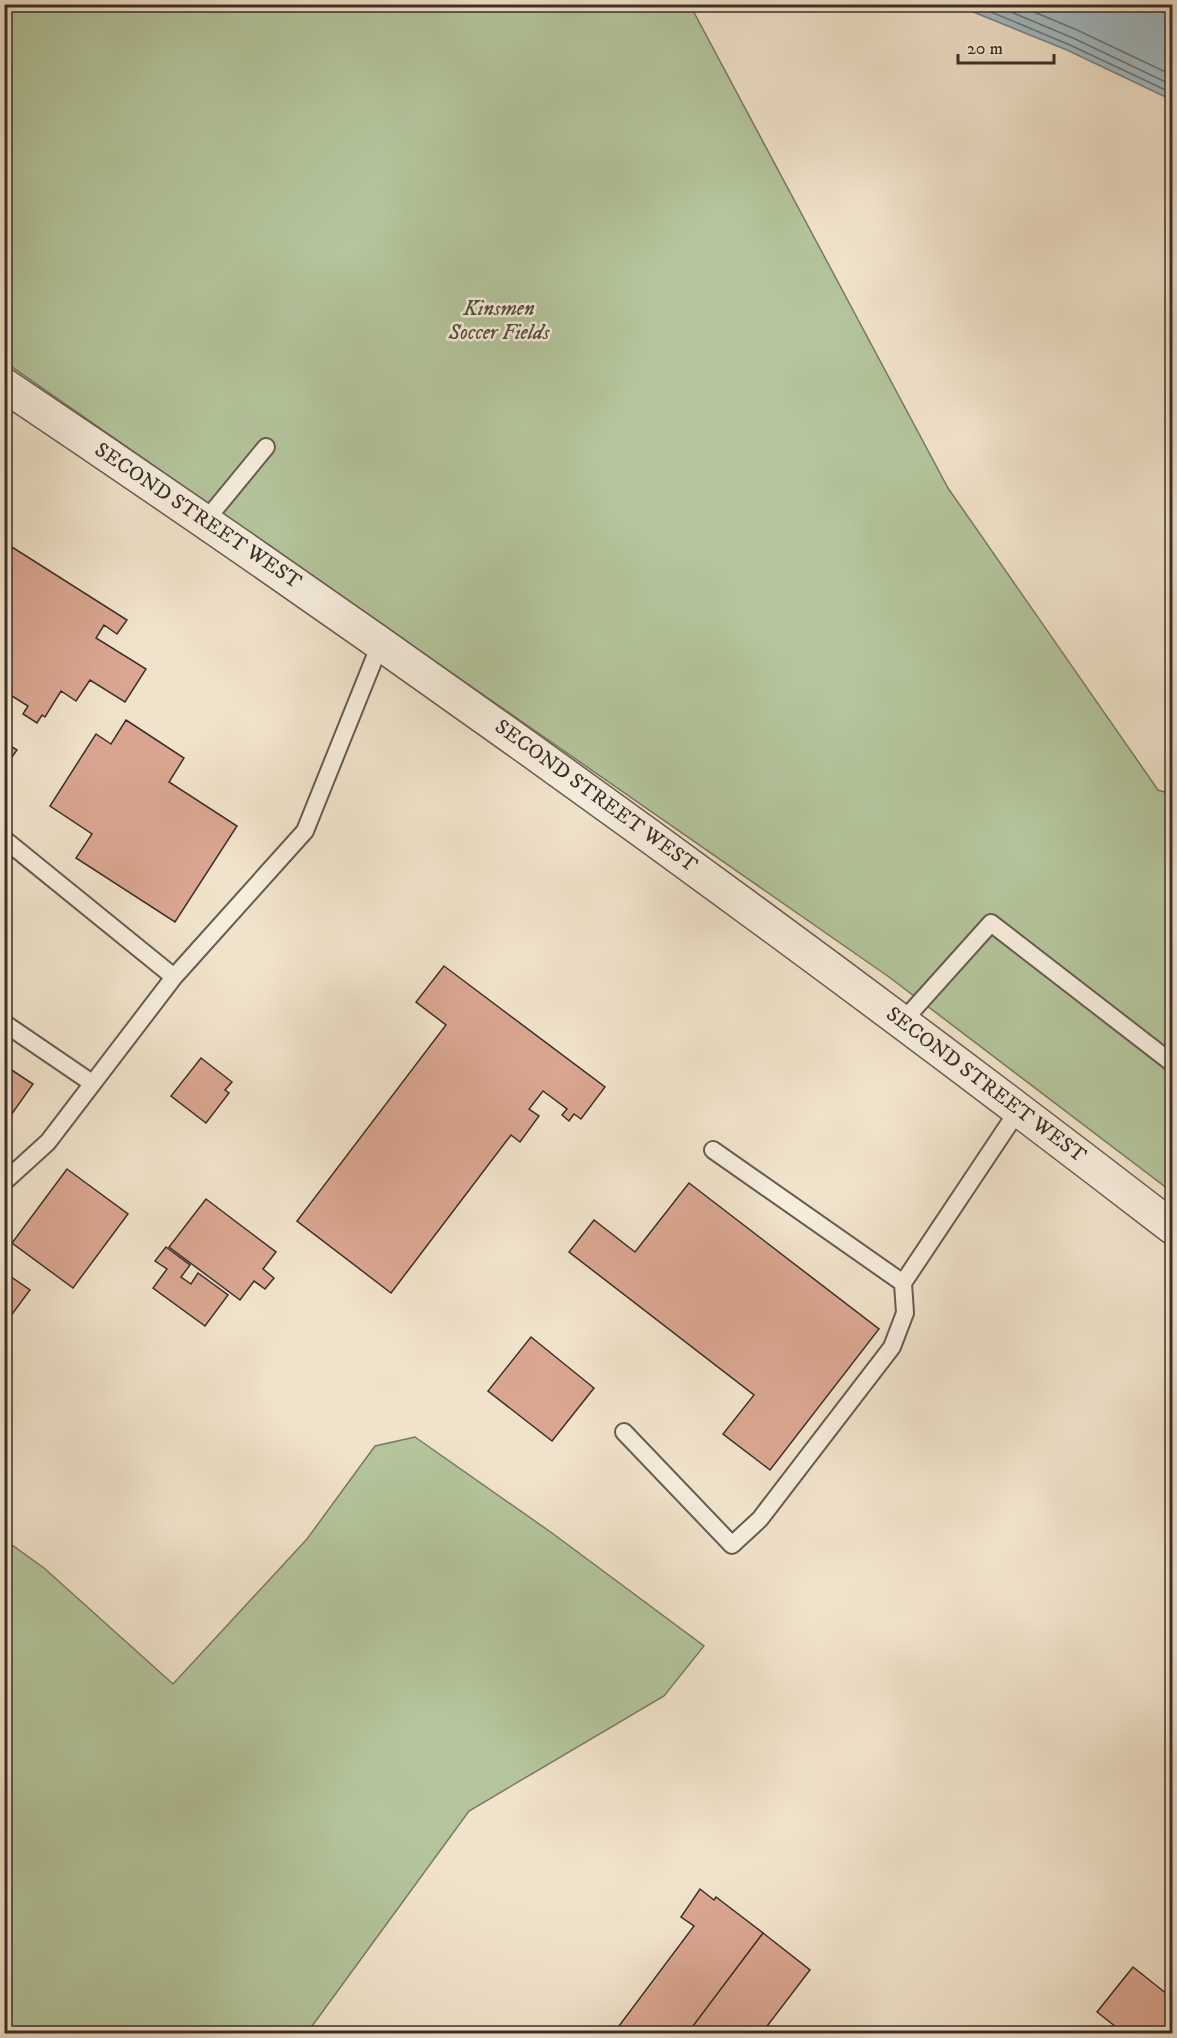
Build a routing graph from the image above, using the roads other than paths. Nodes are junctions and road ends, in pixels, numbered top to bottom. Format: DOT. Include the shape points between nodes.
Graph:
graph roads {
  1 [pos="4,385"];
  2 [pos="266,447"];
  3 [pos="206,520"];
  4 [pos="381,642"];
  5 [pos="4,839"];
  6 [pos="174,977"];
  7 [pos="903,1021"];
  8 [pos="4,1023"];
  9 [pos="1173,1063"];
  10 [pos="92,1083"];
  11 [pos="1019,1109"];
  12 [pos="713,1150"];
  13 [pos="4,1182"];
  14 [pos="1173,1227"];
  15 [pos="903,1283"];
  16 [pos="624,1432"];
  1 -- 3 [label="street, SECOND STREET WEST"];
  2 -- 3 [label="lane"];
  3 -- 4 [label="street, SECOND STREET WEST"];
  4 -- 6 [label="lane" via="305,831"];
  4 -- 7 [label="street, SECOND STREET WEST"];
  5 -- 6 [label="lane"];
  6 -- 10 [label="lane"];
  7 -- 9 [label="lane" via="991,923"];
  7 -- 11 [label="street, SECOND STREET WEST"];
  8 -- 10 [label="lane"];
  10 -- 13 [label="lane" via="48,1142"];
  11 -- 14 [label="street, SECOND STREET WEST"];
  11 -- 15 [label="lane"];
  12 -- 15 [label="lane"];
  15 -- 16 [label="lane" via="905,1313 892,1347 760,1519 732,1545"];
}
